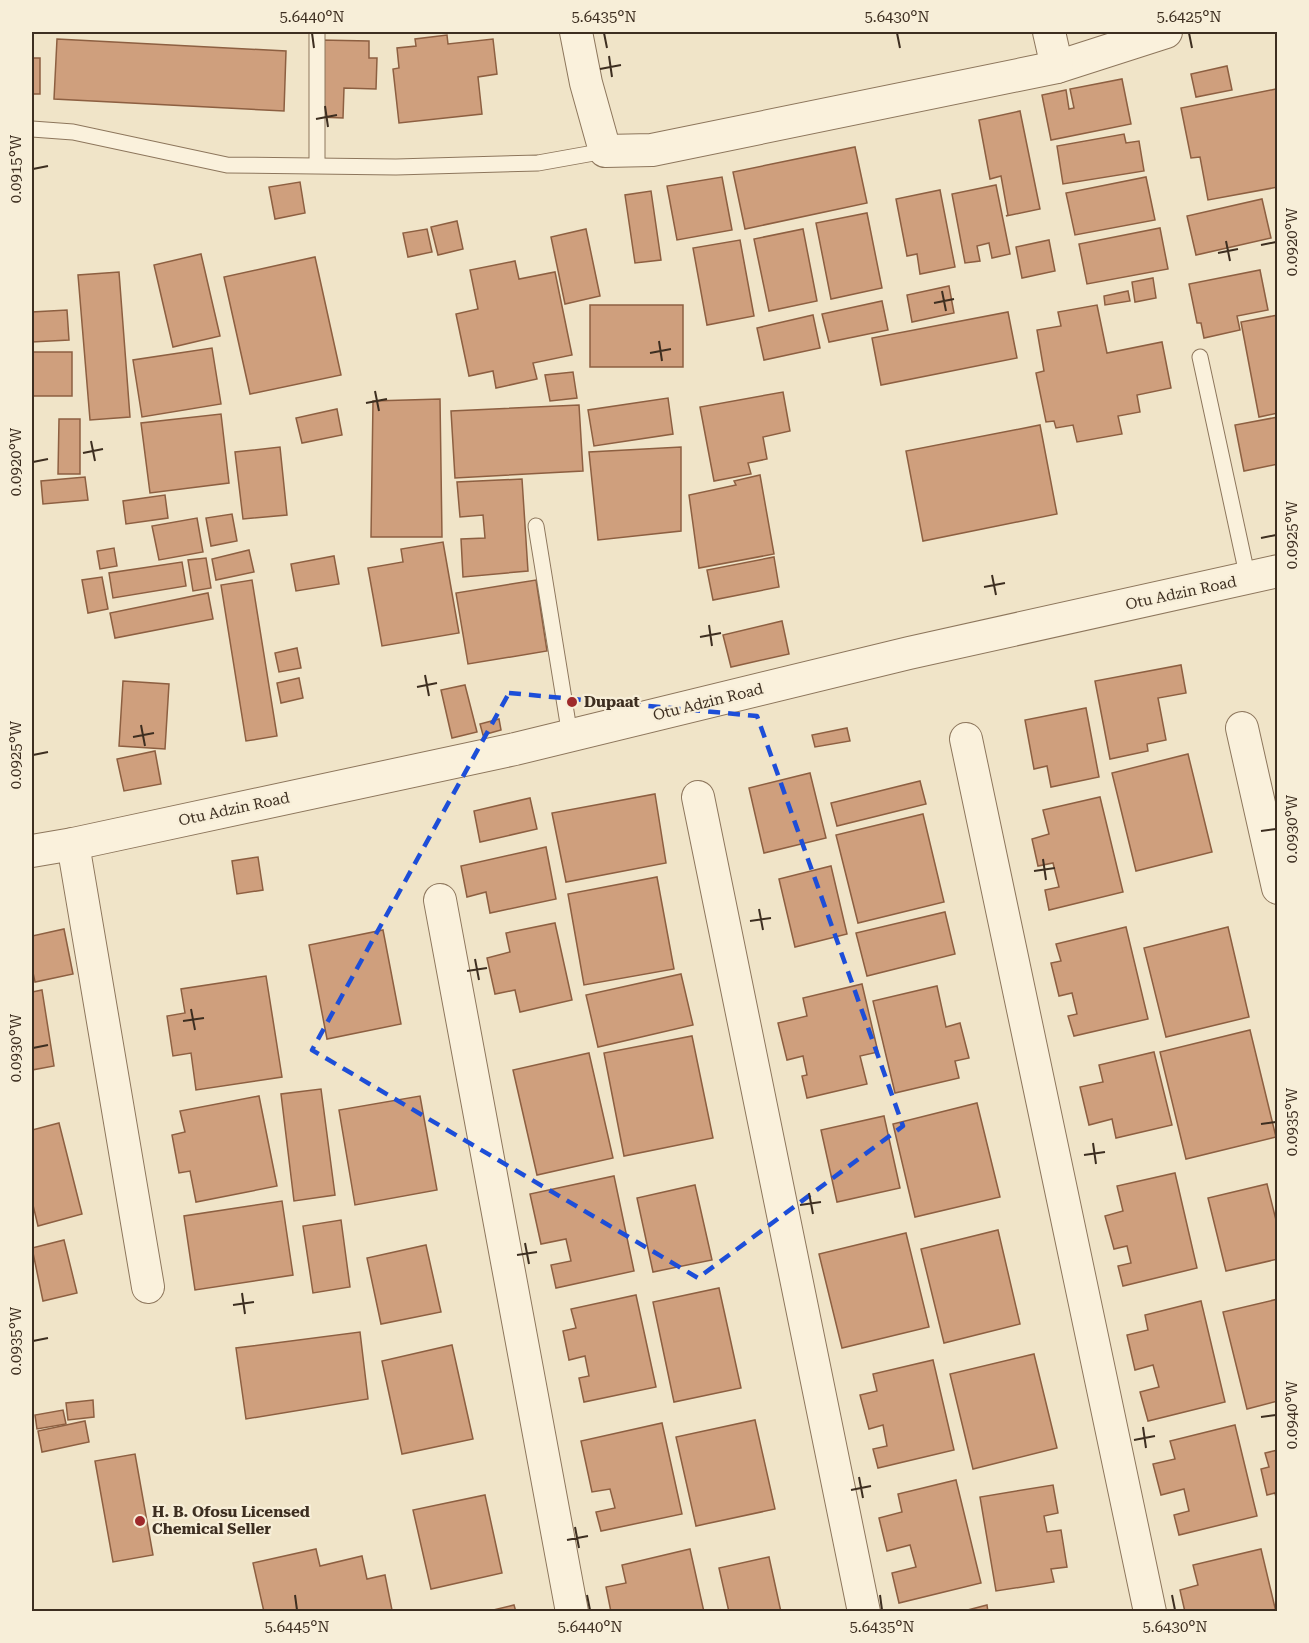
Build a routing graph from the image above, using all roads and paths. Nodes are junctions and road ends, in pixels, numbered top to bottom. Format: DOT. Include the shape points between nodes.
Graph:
graph roads {
  1 [pos="317,32"];
  2 [pos="576,32"];
  3 [pos="1050,32"];
  4 [pos="1166,32"];
  5 [pos="1057,67"];
  6 [pos="32,129"];
  7 [pos="605,152"];
  8 [pos="317,165"];
  9 [pos="1200,357"];
  10 [pos="536,526"];
  11 [pos="1278,571"];
  12 [pos="1248,579"];
  13 [pos="1242,728"];
  14 [pos="570,735"];
  15 [pos="966,739"];
  16 [pos="698,797"];
  17 [pos="73,844"];
  18 [pos="32,851"];
  19 [pos="1278,888"];
  20 [pos="440,900"];
  21 [pos="148,1287"];
  22 [pos="572,1611"];
  23 [pos="864,1611"];
  24 [pos="1150,1611"];
  1 -- 8 [label="lane"];
  2 -- 7 [label="street"];
  3 -- 5 [label="street"];
  4 -- 5 [label="street"];
  5 -- 7 [label="street" via="652,150"];
  6 -- 8 [label="lane" via="73,132 227,165"];
  7 -- 8 [label="lane" via="538,163"];
  9 -- 12 [label="lane"];
  10 -- 14 [label="lane"];
  11 -- 12 [label="street, Otu Adzin Road"];
  12 -- 14 [label="street, Otu Adzin Road"];
  13 -- 19 [label="street"];
  14 -- 17 [label="street, Otu Adzin Road"];
  15 -- 24 [label="street"];
  16 -- 23 [label="street"];
  17 -- 18 [label="street, Otu Adzin Road"];
  17 -- 21 [label="street"];
  20 -- 22 [label="street"];
}
